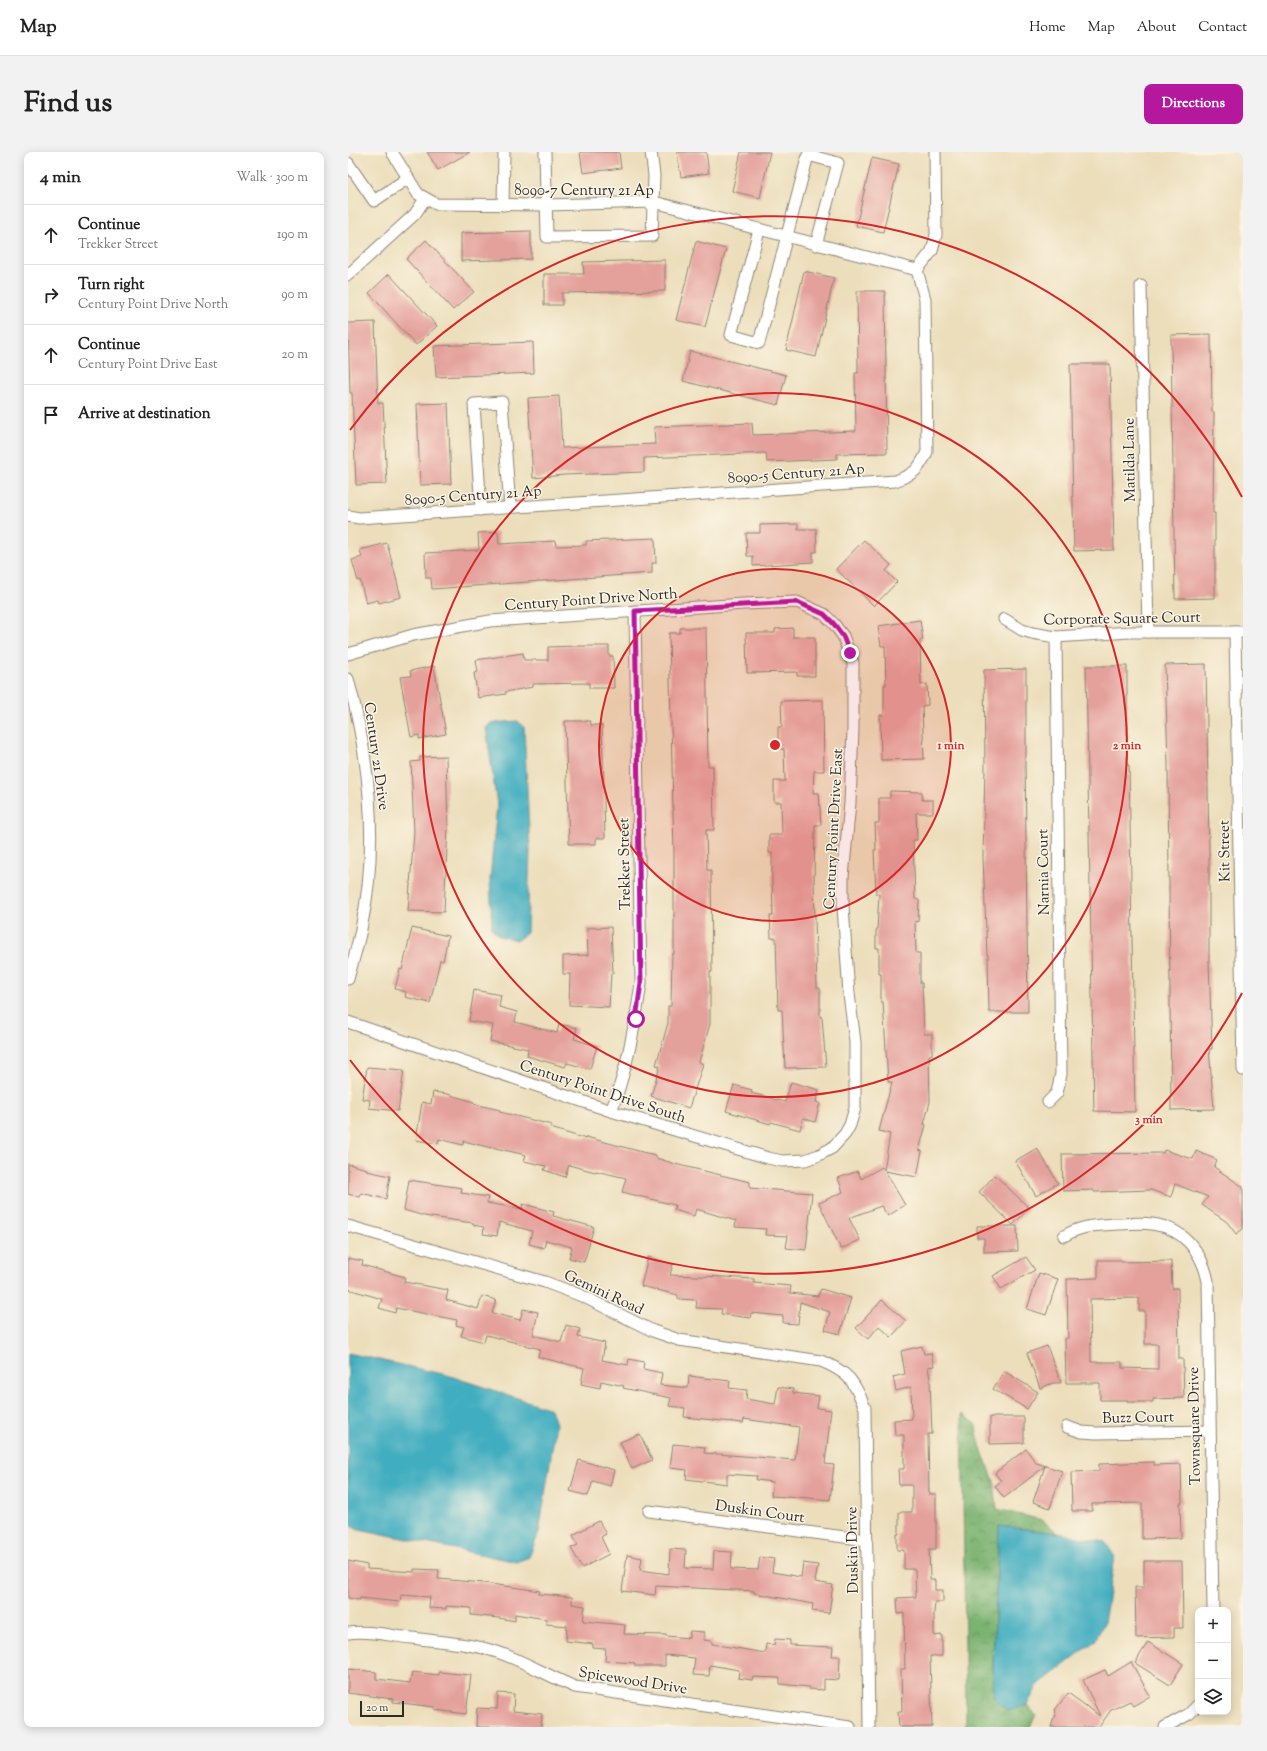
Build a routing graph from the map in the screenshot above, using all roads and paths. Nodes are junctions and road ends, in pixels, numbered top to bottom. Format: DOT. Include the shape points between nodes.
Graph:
graph roads {
  1 [pos="392,152"];
  2 [pos="504,152"];
  3 [pos="545,152"];
  4 [pos="651,152"];
  5 [pos="935,152"];
  6 [pos="348,163"];
  7 [pos="408,178"];
  8 [pos="425,199"];
  9 [pos="654,202"];
  10 [pos="503,205"];
  11 [pos="546,205"];
  12 [pos="759,230"];
  13 [pos="787,238"];
  14 [pos="816,245"];
  15 [pos="917,270"];
  16 [pos="348,275"];
  17 [pos="1141,286"];
  18 [pos="510,507"];
  19 [pos="481,510"];
  20 [pos="348,516"];
  21 [pos="635,611"];
  22 [pos="1004,619"];
  23 [pos="834,624"];
  24 [pos="1148,632"];
  25 [pos="1239,632"];
  26 [pos="1056,637"];
  27 [pos="348,654"];
  28 [pos="348,679"];
  29 [pos="348,979"];
  30 [pos="348,1022"];
  31 [pos="1243,1070"];
  32 [pos="1048,1102"];
  33 [pos="611,1112"];
  34 [pos="845,1134"];
  35 [pos="348,1226"];
  36 [pos="1064,1236"];
  37 [pos="849,1376"];
  38 [pos="1067,1427"];
  39 [pos="1209,1431"];
  40 [pos="649,1511"];
  41 [pos="867,1540"];
  42 [pos="1213,1607"];
  43 [pos="348,1632"];
  44 [pos="1195,1708"];
  45 [pos="850,1727"];
  46 [pos="869,1727"];
  47 [pos="1165,1727"];
  1 -- 7 [label="street"];
  2 -- 10 [label="street"];
  3 -- 11 [label="street"];
  4 -- 9 [label="street"];
  5 -- 15 [label="street" via="936,235 932,251"];
  6 -- 7 [label="street" via="374,201"];
  7 -- 8 [label="street" via="418,194"];
  8 -- 10 [label="street, 8090-7 Century 21 Ap" via="436,204"];
  8 -- 16 [label="street" via="415,214"];
  9 -- 11 [label="street, 8090-7 Century 21 Ap"];
  9 -- 11 [label="street" via="652,236 547,237"];
  9 -- 12 [label="street, 8090-7 Century 21 Ap"];
  10 -- 11 [label="street, 8090-7 Century 21 Ap"];
  12 -- 13 [label="street, 8090-7 Century 21 Ap"];
  12 -- 13 [label="street" via="731,335 759,343"];
  13 -- 14 [label="street, 8090-7 Century 21 Ap"];
  13 -- 14 [label="street" via="808,155 838,163"];
  14 -- 15 [label="street, 8090-7 Century 21 Ap"];
  15 -- 18 [label="street, 8090-5 Century 21 Ap" via="925,299 927,452 919,468 910,476 895,481"];
  17 -- 24 [label="street, Matilda Lane"];
  18 -- 19 [label="street, 8090-5 Century 21 Ap"];
  18 -- 19 [label="street" via="502,402 474,404"];
  19 -- 20 [label="street, 8090-5 Century 21 Ap" via="359,518"];
  21 -- 23 [label="street, Century Point Drive North" via="797,602 824,614"];
  21 -- 27 [label="street, Century Point Drive North" via="475,623 413,635"];
  21 -- 33 [label="street, Trekker Street" via="641,983 636,1019"];
  22 -- 26 [label="street, Corporate Square Court" via="1022,630"];
  23 -- 34 [label="street, Century Point Drive East" via="843,636 852,663 853,729 843,906 855,1042 856,1097 850,1125"];
  24 -- 25 [label="street, Corporate Square Court"];
  24 -- 26 [label="street, Corporate Square Court"];
  25 -- 31 [label="street, Kit Street"];
  26 -- 32 [label="street, Narnia Court" via="1061,1074 1057,1093"];
  28 -- 29 [label="street, Century 21 Drive" via="364,753 371,834 362,929"];
  30 -- 33 [label="street, Century Point Drive South"];
  33 -- 34 [label="street, Century Point Drive South" via="782,1161 805,1160 819,1155 832,1148"];
  35 -- 37 [label="street, Gemini Road" via="545,1282 582,1296 653,1332 679,1340 821,1361 837,1367"];
  36 -- 39 [label="street, Townsquare Drive" via="1083,1226 1151,1224 1168,1227 1192,1246 1205,1268 1208,1281"];
  37 -- 41 [label="street, Duskin Drive" via="865,1408"];
  38 -- 39 [label="street, Buzz Court" via="1096,1433"];
  39 -- 42 [label="street, Townsquare Drive"];
  40 -- 41 [label="street, Duskin Court"];
  41 -- 46 [label="street, Duskin Drive"];
  43 -- 45 [label="street, Spicewood Drive" via="472,1646 521,1661 575,1688"];
  44 -- 47 [label="street"];
}
